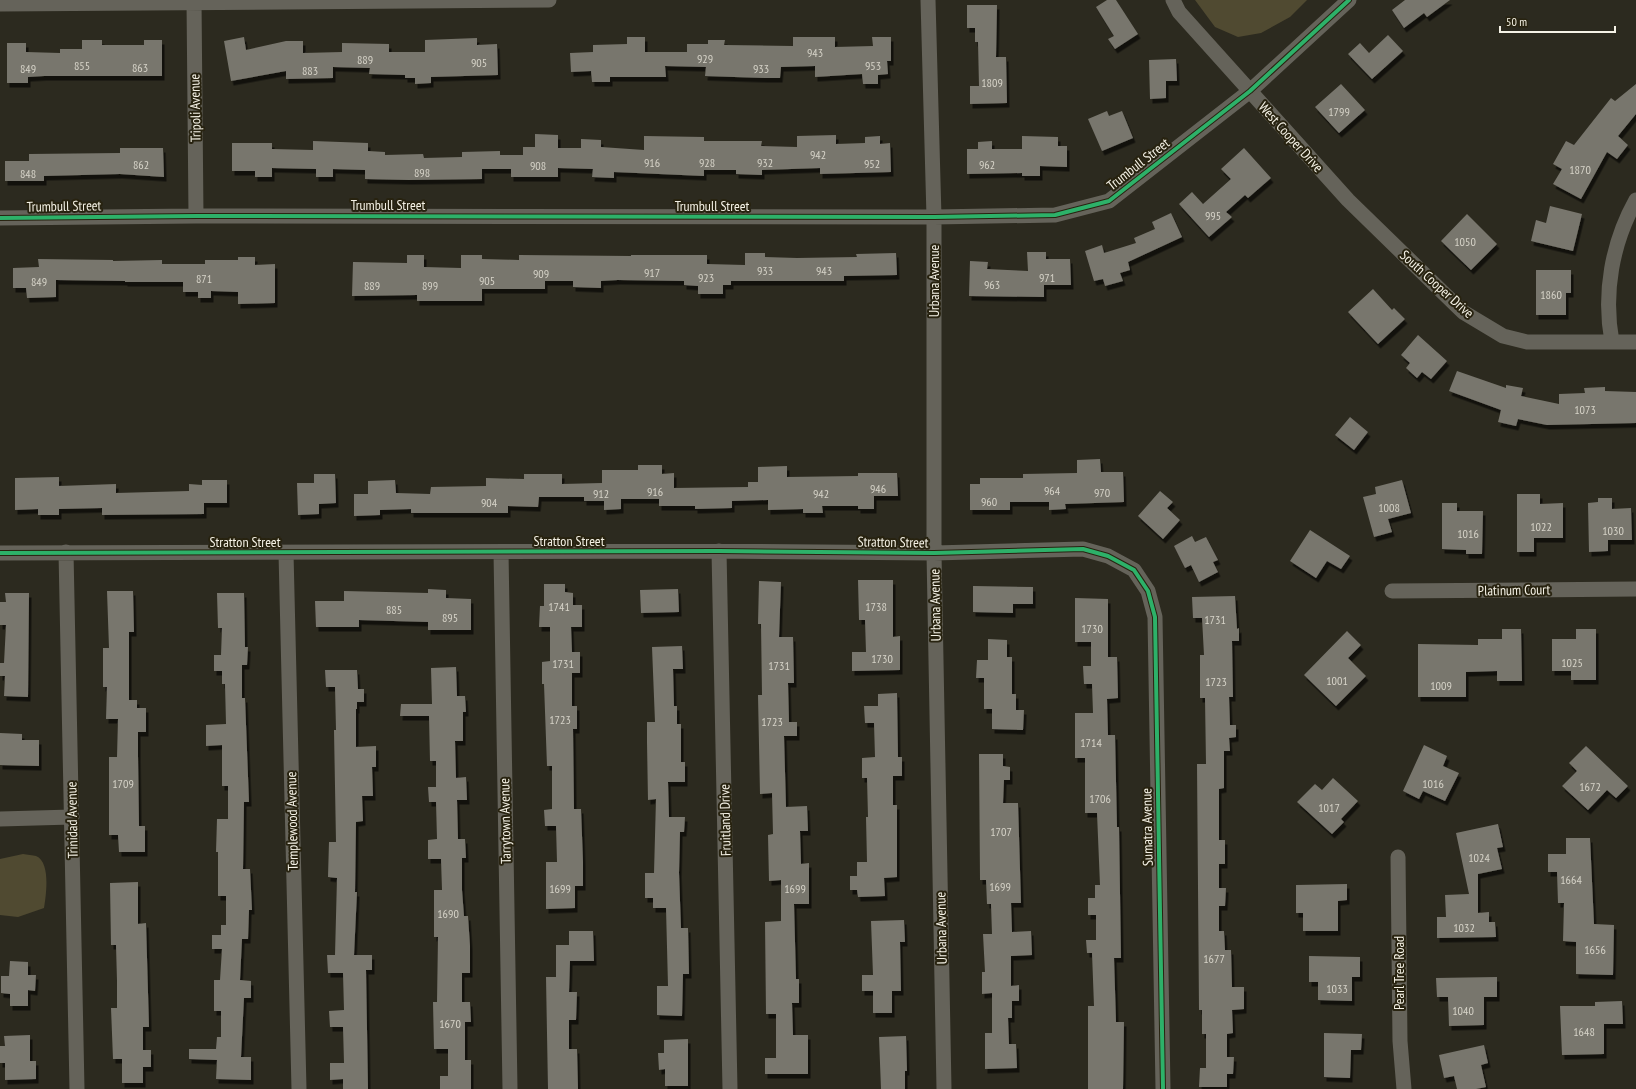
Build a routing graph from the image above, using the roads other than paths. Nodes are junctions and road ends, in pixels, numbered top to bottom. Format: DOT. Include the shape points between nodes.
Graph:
graph roads {
  1 [pos="549,0"];
  2 [pos="928,0"];
  3 [pos="1173,0"];
  4 [pos="1349,0"];
  5 [pos="194,1"];
  6 [pos="0,4"];
  7 [pos="1250,91"];
  8 [pos="1348,200"];
  9 [pos="1636,200"];
  10 [pos="196,216"];
  11 [pos="934,217"];
  12 [pos="0,218"];
  13 [pos="1612,342"];
  14 [pos="1636,342"];
  15 [pos="719,551"];
  16 [pos="66,552"];
  17 [pos="501,552"];
  18 [pos="0,553"];
  19 [pos="286,553"];
  20 [pos="934,553"];
  21 [pos="1134,570"];
  22 [pos="1636,588"];
  23 [pos="1392,591"];
  24 [pos="72,817"];
  25 [pos="0,819"];
  26 [pos="1398,857"];
  27 [pos="76,1089"];
  28 [pos="299,1089"];
  29 [pos="510,1089"];
  30 [pos="730,1089"];
  31 [pos="944,1089"];
  32 [pos="1163,1089"];
  33 [pos="1404,1089"];
  1 -- 5 [label="street"];
  2 -- 11 [label="street, Urbana Avenue"];
  3 -- 7 [label="street, West Cooper Drive" via="1179,12"];
  4 -- 7 [label="street, Trumbull Street"];
  5 -- 6 [label="street"];
  5 -- 10 [label="street, Tripoli Avenue"];
  7 -- 8 [label="street, West Cooper Drive"];
  7 -- 11 [label="street, Trumbull Street" via="1109,201 1055,215"];
  8 -- 13 [label="street, South Cooper Drive" via="1463,312 1503,336 1527,342"];
  9 -- 13 [label="street" via="1624,221 1610,268 1609,324"];
  10 -- 11 [label="street, Trumbull Street"];
  10 -- 12 [label="street, Trumbull Street"];
  11 -- 20 [label="street, Urbana Avenue"];
  13 -- 14 [label="street, South Cooper Drive"];
  15 -- 17 [label="street, Stratton Street"];
  15 -- 20 [label="street, Stratton Street"];
  15 -- 30 [label="street, Fruitland Drive"];
  16 -- 18 [label="street, Stratton Street"];
  16 -- 19 [label="street, Stratton Street"];
  16 -- 24 [label="street, Trinidad Avenue"];
  17 -- 19 [label="street, Stratton Street"];
  17 -- 29 [label="street, Tarrytown Avenue"];
  19 -- 28 [label="street, Templewood Avenue"];
  20 -- 21 [label="street, Stratton Street" via="1083,548 1108,556"];
  20 -- 31 [label="street, Urbana Avenue"];
  21 -- 32 [label="street, Sumatra Avenue" via="1148,591 1155,617"];
  22 -- 23 [label="street, Platinum Court"];
  24 -- 25 [label="street"];
  24 -- 27 [label="street, Trinidad Avenue"];
  26 -- 33 [label="street, Pearl Tree Road" via="1400,1041"];
}
